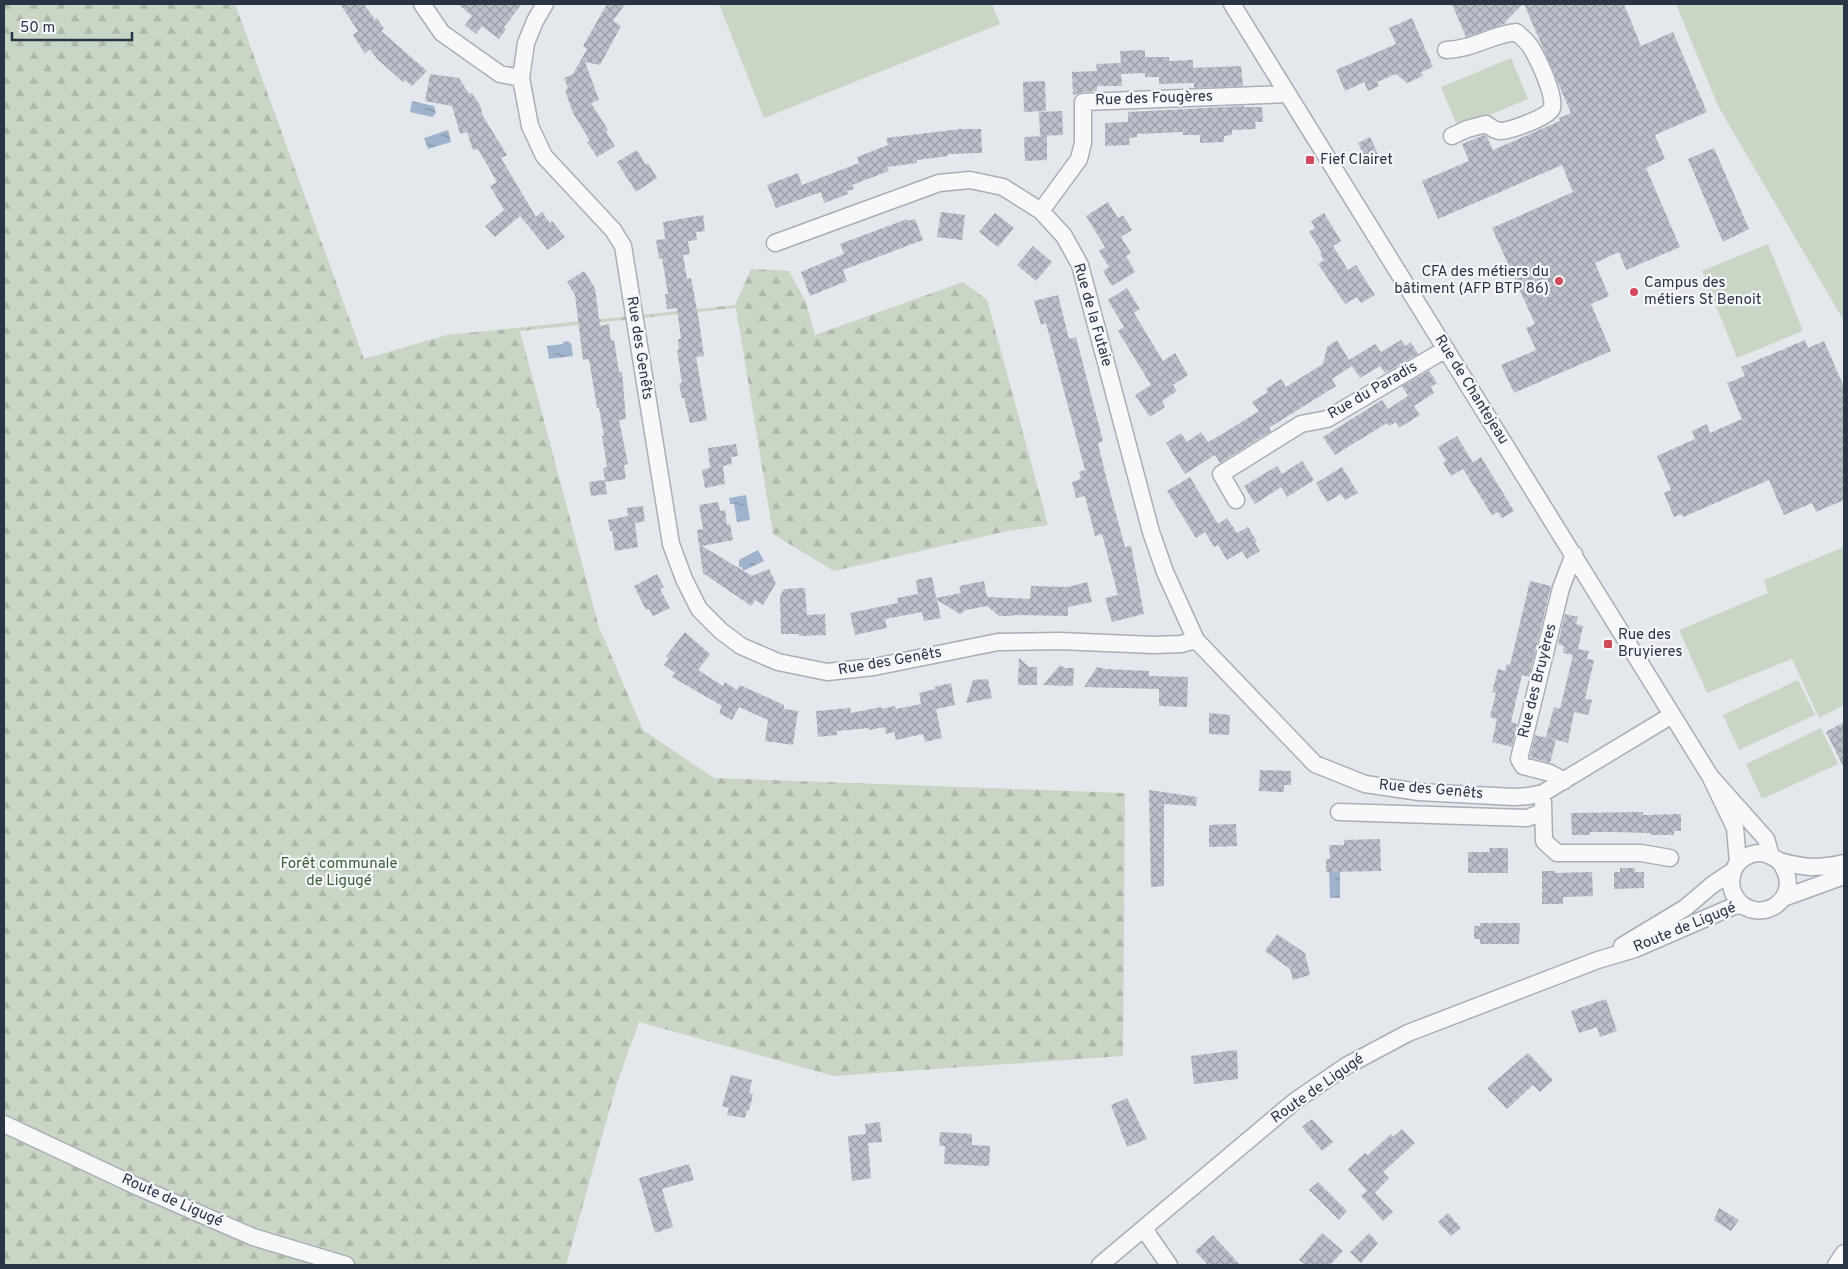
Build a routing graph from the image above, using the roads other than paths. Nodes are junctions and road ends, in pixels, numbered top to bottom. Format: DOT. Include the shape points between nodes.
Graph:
graph roads {
  1 [pos="422,4"];
  2 [pos="545,4"];
  3 [pos="1232,4"];
  4 [pos="1446,50"];
  5 [pos="521,78"];
  6 [pos="1288,94"];
  7 [pos="1452,136"];
  8 [pos="1041,210"];
  9 [pos="775,243"];
  10 [pos="1446,349"];
  11 [pos="1236,500"];
  12 [pos="1574,554"];
  13 [pos="1196,640"];
  14 [pos="1672,715"];
  15 [pos="1710,776"];
  16 [pos="1564,781"];
  17 [pos="1543,793"];
  18 [pos="1339,812"];
  19 [pos="1543,812"];
  20 [pos="1670,858"];
  21 [pos="1775,858"];
  22 [pos="1844,863"];
  23 [pos="1736,867"];
  24 [pos="1844,876"];
  25 [pos="1783,898"];
  26 [pos="1744,905"];
  27 [pos="1598,960"];
  28 [pos="4,1124"];
  29 [pos="1144,1229"];
  30 [pos="1844,1253"];
  31 [pos="346,1265"];
  32 [pos="1100,1265"];
  33 [pos="1169,1265"];
  34 [pos="1836,1265"];
  1 -- 5 [label="street" via="442,33 500,74"];
  2 -- 5 [label="street, Rue des Genêts" via="526,43"];
  3 -- 6 [label="street, Rue de Chantejeau"];
  4 -- 7 [label="street" via="1470,47 1500,34 1516,32 1532,48 1551,94 1552,107 1550,112 1508,130 1492,130 1486,124"];
  5 -- 13 [label="street, Rue des Genêts" via="530,126 544,156 613,230 623,246 671,544 699,609 721,631 741,646 778,662 828,672 874,667 998,642 1154,645"];
  6 -- 8 [label="street, Rue des Fougères" via="1083,102 1082,144 1078,159"];
  6 -- 10 [label="street, Rue de Chantejeau"];
  8 -- 9 [label="street, Rue de la Futaie" via="1003,187 970,180 939,183"];
  8 -- 13 [label="street, Rue de la Futaie" via="1064,236 1080,265 1151,532"];
  10 -- 11 [label="street, Rue du Paradis" via="1327,419 1301,424 1221,474"];
  10 -- 12 [label="street, Rue de Chantejeau"];
  12 -- 14 [label="street, Rue de Chantejeau"];
  12 -- 16 [label="street, Rue des Bruyères" via="1561,588 1519,759 1523,766 1550,773"];
  13 -- 17 [label="street, Rue des Genêts" via="1315,764 1335,774 1365,784 1419,792 1514,797"];
  14 -- 15 [label="street, Rue de Chantejeau"];
  14 -- 16 [label="street, Rue des Genêts"];
  15 -- 21 [label="street, Rue de Chantejeau" via="1766,839"];
  15 -- 23 [label="street, Rue de Chantejeau" via="1735,828"];
  16 -- 17 [label="street, Rue des Genêts"];
  17 -- 19 [label="street"];
  18 -- 19 [label="street" via="1527,818"];
  19 -- 20 [label="street" via="1544,841 1557,853 1641,853"];
  21 -- 22 [label="street, Route de Ligugé" via="1810,867"];
  21 -- 23 [label="street, Route de Ligugé" via="1763,853 1754,854 1745,857"];
  21 -- 25 [label="street" via="1788,876"];
  23 -- 26 [label="street, Route de Ligugé" via="1731,878 1734,894"];
  23 -- 27 [label="street, Route de Ligugé" via="1685,908"];
  24 -- 25 [label="street, Route de Ligugé"];
  25 -- 26 [label="street, Route de Ligugé" via="1780,903 1762,910 1752,910"];
  26 -- 27 [label="street, Route de Ligugé" via="1709,916 1635,949"];
  27 -- 29 [label="street, Route de Ligugé" via="1408,1033 1346,1066 1295,1101"];
  28 -- 31 [label="street, Route de Ligugé" via="253,1237"];
  29 -- 32 [label="street, Route de Ligugé"];
  29 -- 33 [label="street"];
  30 -- 34 [label="street"];
}
